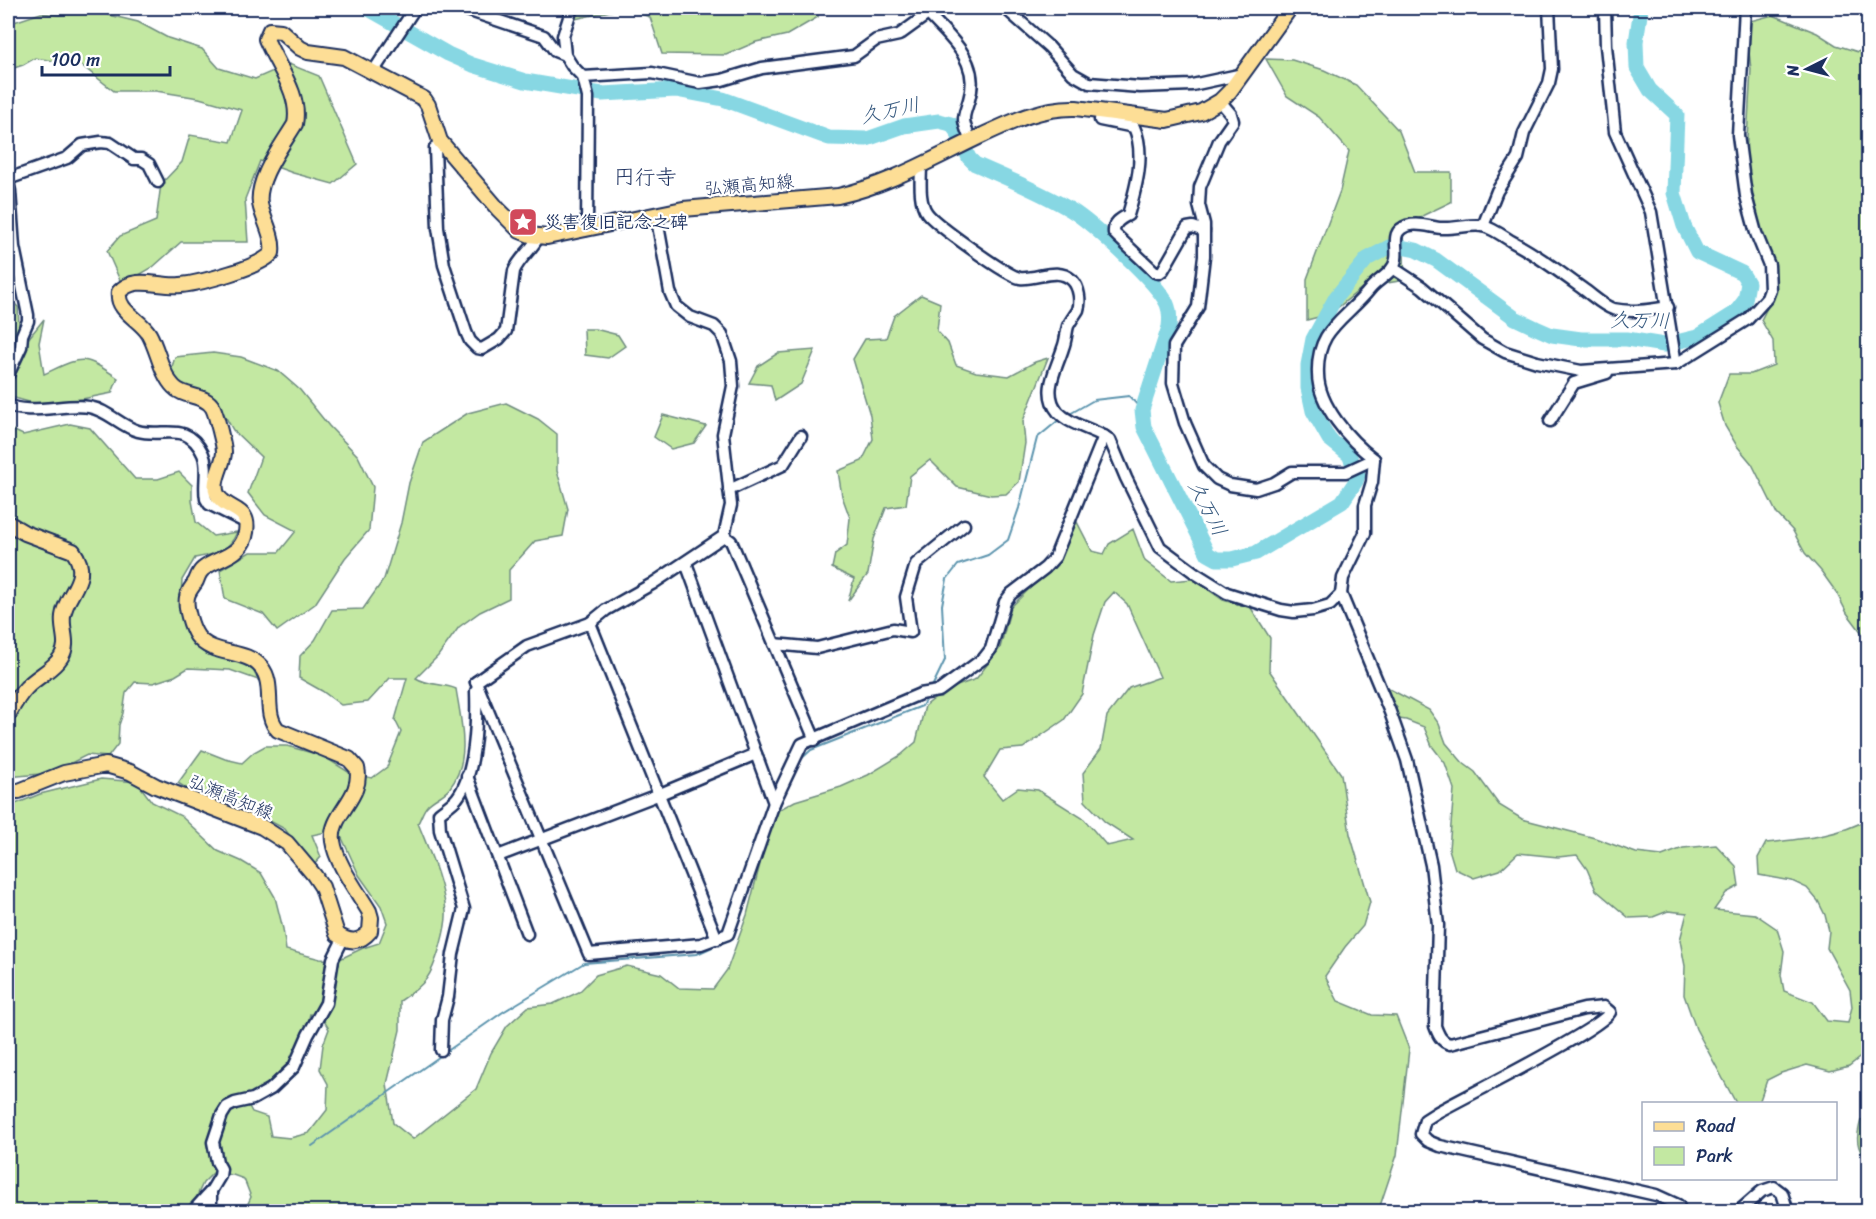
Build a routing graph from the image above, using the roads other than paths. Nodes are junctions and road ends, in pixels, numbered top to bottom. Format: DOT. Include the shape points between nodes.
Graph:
graph roads {
  1 [pos="415,8"];
  2 [pos="461,8"];
  3 [pos="572,8"];
  4 [pos="1005,8"];
  5 [pos="1290,8"];
  6 [pos="1549,8"];
  7 [pos="1605,8"];
  8 [pos="1745,8"];
  9 [pos="926,11"];
  10 [pos="565,54"];
  11 [pos="373,72"];
  12 [pos="1243,74"];
  13 [pos="586,87"];
  14 [pos="1220,101"];
  15 [pos="1101,112"];
  16 [pos="440,141"];
  17 [pos="970,142"];
  18 [pos="921,164"];
  19 [pos="8,180"];
  20 [pos="158,182"];
  21 [pos="656,214"];
  22 [pos="1483,226"];
  23 [pos="587,230"];
  24 [pos="1204,231"];
  25 [pos="539,236"];
  26 [pos="1395,264"];
  27 [pos="1668,307"];
  28 [pos="1674,359"];
  29 [pos="1612,369"];
  30 [pos="8,375"];
  31 [pos="8,404"];
  32 [pos="1550,421"];
  33 [pos="801,436"];
  34 [pos="1104,436"];
  35 [pos="1370,461"];
  36 [pos="729,490"];
  37 [pos="245,522"];
  38 [pos="8,523"];
  39 [pos="964,525"];
  40 [pos="724,536"];
  41 [pos="686,563"];
  42 [pos="1341,594"];
  43 [pos="590,623"];
  44 [pos="774,644"];
  45 [pos="476,682"];
  46 [pos="8,715"];
  47 [pos="815,740"];
  48 [pos="756,754"];
  49 [pos="467,776"];
  50 [pos="8,791"];
  51 [pos="660,794"];
  52 [pos="774,803"];
  53 [pos="541,839"];
  54 [pos="498,856"];
  55 [pos="527,934"];
  56 [pos="343,939"];
  57 [pos="717,939"];
  58 [pos="441,1050"];
  59 [pos="211,1191"];
  60 [pos="192,1212"];
  61 [pos="212,1212"];
  62 [pos="1681,1212"];
  63 [pos="1738,1212"];
  64 [pos="1788,1212"];
  1 -- 11 [label="street"];
  2 -- 10 [label="street" via="544,36 555,51"];
  3 -- 10 [label="street" via="563,36"];
  4 -- 12 [label="street" via="1073,74 1089,83 1140,87 1192,85"];
  5 -- 12 [label="main road, 弘瀬高知線"];
  6 -- 22 [label="street" via="1549,83 1524,133 1518,158 1497,191"];
  7 -- 27 [label="street" via="1615,132 1651,212"];
  8 -- 28 [label="street" via="1738,135 1746,196 1769,265 1770,290 1748,319"];
  9 -- 13 [label="street" via="899,34 876,40 854,56 762,68 700,83 652,73"];
  9 -- 17 [label="street" via="960,48 968,63 971,90 963,113"];
  10 -- 13 [label="street"];
  11 -- 16 [label="main road" via="423,99"];
  11 -- 37 [label="main road" via="344,57 308,52 281,30 270,30 266,39 292,93 297,115 259,191 272,253 262,262 209,279 180,286 140,282 119,292 121,306 149,334 173,387 213,408 224,450 216,488 223,501 238,509"];
  12 -- 14 [label="main road, 弘瀬高知線"];
  13 -- 23 [label="street"];
  14 -- 15 [label="main road, 弘瀬高知線" via="1201,112 1167,120"];
  14 -- 24 [label="street" via="1233,121 1219,141 1200,187"];
  15 -- 17 [label="main road, 弘瀬高知線" via="1045,110"];
  15 -- 24 [label="street" via="1100,120 1134,127 1138,135 1138,173 1128,215 1114,225 1114,233 1158,273 1187,228"];
  16 -- 25 [label="main road" via="520,231"];
  16 -- 25 [label="street" via="435,148 442,254 460,316 477,348 482,349 506,331 514,271"];
  17 -- 18 [label="main road, 弘瀬高知線"];
  18 -- 21 [label="main road, 弘瀬高知線" via="870,188 838,196"];
  18 -- 34 [label="street" via="922,204 927,214 951,233 1014,277 1028,279 1055,273 1073,281 1078,290 1078,310 1067,329 1050,394 1058,411 1068,419"];
  19 -- 20 [label="street" via="67,158 82,145 101,142 149,164"];
  19 -- 30 [label="street" via="14,247 28,315 21,347"];
  21 -- 23 [label="main road, 弘瀬高知線"];
  21 -- 36 [label="street" via="676,306 723,334 731,361 733,386 723,434"];
  22 -- 26 [label="street" via="1401,228 1396,235"];
  22 -- 27 [label="street" via="1516,243 1611,309 1640,312"];
  23 -- 25 [label="main road, 弘瀬高知線"];
  24 -- 35 [label="street" via="1198,307 1174,346 1173,383 1204,466 1230,485 1256,489 1292,472 1346,472"];
  26 -- 29 [label="street" via="1482,339 1505,352 1581,371"];
  26 -- 35 [label="street" via="1333,325 1317,358 1318,385 1326,408"];
  27 -- 28 [label="street"];
  28 -- 29 [label="street"];
  29 -- 32 [label="street" via="1605,375 1574,383"];
  31 -- 37 [label="street" via="20,410 88,406 137,431 184,435 204,454 209,504"];
  33 -- 36 [label="street" via="783,465"];
  34 -- 42 [label="street" via="1110,440 1160,547 1196,573 1227,593 1294,612 1330,604"];
  34 -- 47 [label="street" via="1055,557 1005,602 991,649 984,658 935,692 920,694"];
  35 -- 42 [label="street" via="1372,482 1365,505 1365,533 1343,579"];
  36 -- 40 [label="street" via="731,505"];
  37 -- 56 [label="main road" via="241,545 200,572 188,594 187,606 201,640 260,665 268,681 271,721 278,730 349,759 357,768 358,784 332,839 369,911 372,925 366,936 358,940"];
  38 -- 46 [label="main road" via="73,551 81,566 63,613 64,651 54,666 25,689"];
  39 -- 44 [label="street" via="916,564 906,597 912,632 893,629 817,648"];
  40 -- 41 [label="street"];
  40 -- 44 [label="street" via="730,541"];
  41 -- 43 [label="street"];
  41 -- 48 [label="street"];
  42 -- 62 [label="street" via="1390,712 1422,820 1438,925 1435,1026 1441,1039 1450,1044 1584,1009 1604,1007 1610,1012 1579,1036 1425,1120 1421,1134 1440,1146 1656,1195 1678,1205"];
  43 -- 45 [label="street" via="526,646"];
  43 -- 51 [label="street"];
  44 -- 47 [label="street"];
  45 -- 49 [label="street" via="475,748"];
  45 -- 53 [label="street"];
  47 -- 52 [label="street" via="802,744"];
  48 -- 51 [label="street"];
  48 -- 52 [label="street"];
  49 -- 54 [label="street"];
  49 -- 58 [label="street" via="459,795 439,813 440,830 464,909 442,1020"];
  50 -- 56 [label="main road, 弘瀬高知線" via="19,791 64,773 106,765 262,827 287,843 314,875 327,899 337,934"];
  51 -- 53 [label="street"];
  51 -- 57 [label="street"];
  52 -- 57 [label="street" via="728,934"];
  53 -- 54 [label="street"];
  53 -- 57 [label="street" via="589,954 701,944"];
  54 -- 55 [label="street"];
  56 -- 59 [label="street" via="333,959 326,1003 294,1067 271,1089 227,1107 222,1114 213,1142 221,1169"];
  59 -- 60 [label="street"];
  59 -- 61 [label="street"];
  63 -- 64 [label="street" via="1762,1191 1774,1187 1782,1193"];
}
